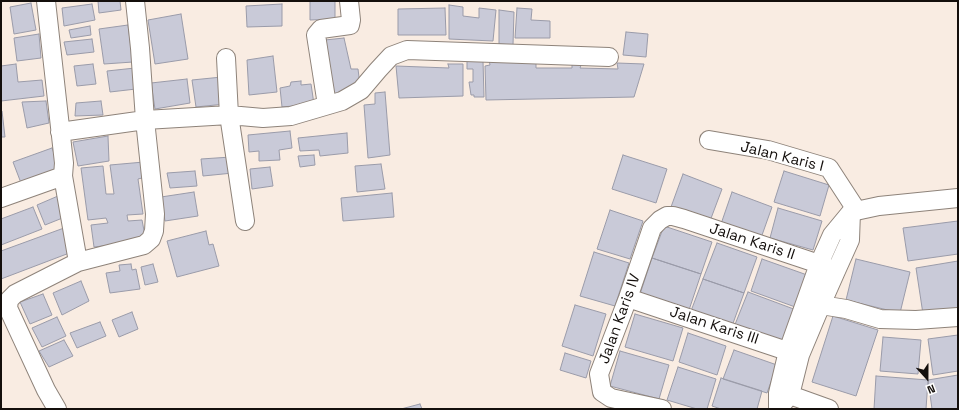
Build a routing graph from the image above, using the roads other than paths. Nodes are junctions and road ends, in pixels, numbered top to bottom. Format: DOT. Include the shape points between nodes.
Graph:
graph roads {
  1 [pos="46,1"];
  2 [pos="135,1"];
  3 [pos="349,1"];
  4 [pos="609,57"];
  5 [pos="226,58"];
  6 [pos="327,105"];
  7 [pos="229,116"];
  8 [pos="145,120"];
  9 [pos="60,132"];
  10 [pos="709,140"];
  11 [pos="63,176"];
  12 [pos="1,198"];
  13 [pos="958,198"];
  14 [pos="854,212"];
  15 [pos="667,216"];
  16 [pos="245,221"];
  17 [pos="78,262"];
  18 [pos="819,264"];
  19 [pos="836,271"];
  20 [pos="628,298"];
  21 [pos="821,305"];
  22 [pos="958,317"];
  23 [pos="794,353"];
  24 [pos="790,395"];
  25 [pos="57,409"];
  26 [pos="662,409"];
  27 [pos="778,409"];
  28 [pos="828,409"];
  1 -- 9 [label="street"];
  2 -- 8 [label="street"];
  3 -- 6 [label="street" via="350,25 321,29 316,35"];
  4 -- 6 [label="street" via="407,50 391,56 361,90 342,101"];
  5 -- 7 [label="street"];
  6 -- 7 [label="street" via="291,116"];
  7 -- 8 [label="street"];
  7 -- 16 [label="street"];
  8 -- 9 [label="street"];
  8 -- 17 [label="street" via="155,214 151,239 144,245"];
  9 -- 11 [label="street"];
  10 -- 14 [label="street, Jalan Karis I" via="768,150 829,168"];
  11 -- 12 [label="street"];
  11 -- 17 [label="street"];
  13 -- 14 [label="street" via="879,206"];
  14 -- 18 [label="street" via="832,236"];
  14 -- 19 [label="street" via="850,240"];
  15 -- 18 [label="street, Jalan Karis II" via="684,219"];
  15 -- 20 [label="street, Jalan Karis IV" via="652,228"];
  17 -- 25 [label="street" via="15,294 9,300 8,308"];
  18 -- 19 [label="street, Jalan Karis II"];
  18 -- 23 [label="street"];
  19 -- 21 [label="street"];
  20 -- 23 [label="street, Jalan Karis III"];
  20 -- 26 [label="street, Jalan Karis IV" via="599,374 602,392 611,398"];
  21 -- 22 [label="street" via="880,319"];
  21 -- 23 [label="street"];
  23 -- 24 [label="street"];
  23 -- 27 [label="street" via="778,393"];
  24 -- 27 [label="street"];
  24 -- 28 [label="street"];
}
